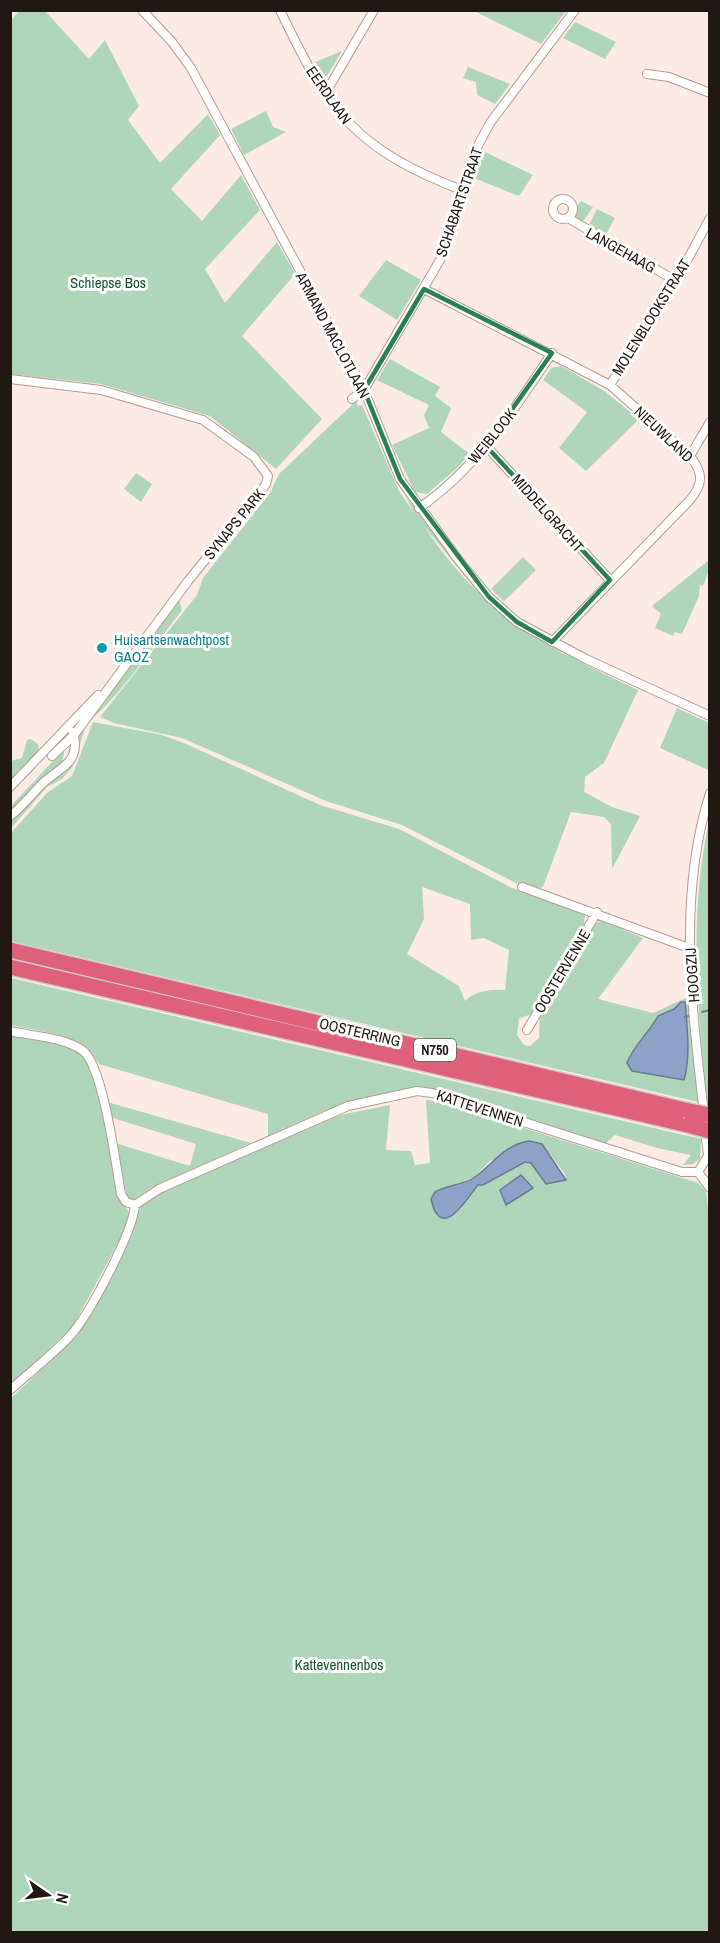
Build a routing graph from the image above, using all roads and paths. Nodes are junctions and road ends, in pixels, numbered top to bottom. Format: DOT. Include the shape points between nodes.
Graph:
graph roads {
  1 [pos="142,10"];
  2 [pos="280,10"];
  3 [pos="374,10"];
  4 [pos="575,10"];
  5 [pos="647,74"];
  6 [pos="710,93"];
  7 [pos="325,94"];
  8 [pos="464,190"];
  9 [pos="568,218"];
  10 [pos="710,218"];
  11 [pos="676,281"];
  12 [pos="424,289"];
  13 [pos="552,353"];
  14 [pos="10,379"];
  15 [pos="610,385"];
  16 [pos="364,390"];
  17 [pos="352,399"];
  18 [pos="710,422"];
  19 [pos="486,446"];
  20 [pos="690,456"];
  21 [pos="418,508"];
  22 [pos="610,580"];
  23 [pos="552,642"];
  24 [pos="111,681"];
  25 [pos="710,716"];
  26 [pos="70,724"];
  27 [pos="61,734"];
  28 [pos="74,735"];
  29 [pos="67,742"];
  30 [pos="52,756"];
  31 [pos="63,769"];
  32 [pos="10,787"];
  33 [pos="710,793"];
  34 [pos="10,816"];
  35 [pos="522,887"];
  36 [pos="597,912"];
  37 [pos="689,948"];
  38 [pos="10,950"];
  39 [pos="10,967"];
  40 [pos="527,1030"];
  41 [pos="10,1031"];
  42 [pos="710,1115"];
  43 [pos="710,1131"];
  44 [pos="698,1172"];
  45 [pos="710,1188"];
  46 [pos="135,1205"];
  47 [pos="10,1390"];
  1 -- 16 [label="street, ARMAND MACLOTLAAN" via="191,68"];
  2 -- 7 [label="street, EERDLAAN"];
  3 -- 7 [label="street"];
  4 -- 8 [label="street, SCHABARTSTRAAT" via="490,123 475,151"];
  5 -- 6 [label="street" via="669,77"];
  7 -- 8 [label="street, EERDLAAN" via="363,139 395,160"];
  8 -- 12 [label="street, SCHABARTSTRAAT" via="453,228"];
  9 -- 11 [label="street, LANGEHAAG"];
  10 -- 11 [label="street, MOLENBLOOKSTRAAT"];
  11 -- 15 [label="street, MOLENBLOOKSTRAAT"];
  12 -- 13 [label="street, NIEUWLAND"];
  12 -- 16 [label="street, SCHABARTSTRAAT"];
  13 -- 15 [label="street, NIEUWLAND"];
  13 -- 19 [label="street, WEIBLOOK"];
  14 -- 24 [label="street, SYNAPS PARK" via="101,390 203,420 254,457 270,475"];
  15 -- 20 [label="street, NIEUWLAND"];
  16 -- 17 [label="street, SCHABARTSTRAAT"];
  16 -- 21 [label="street, ARMAND MACLOTLAAN" via="400,480"];
  18 -- 20 [label="street"];
  19 -- 21 [label="street, WEIBLOOK" via="446,487"];
  19 -- 22 [label="street, MIDDELGRACHT"];
  20 -- 22 [label="street, NIEUWLAND" via="702,477 699,488"];
  21 -- 23 [label="street, ARMAND MACLOTLAAN" via="489,597 517,622"];
  22 -- 23 [label="street, NIEUWLAND"];
  23 -- 25 [label="street, ARMAND MACLOTLAAN"];
  24 -- 26 [label="street, SYNAPS PARK"];
  24 -- 28 [label="street, SYNAPS PARK"];
  26 -- 27 [label="street, SYNAPS PARK"];
  26 -- 28 [label="street"];
  27 -- 29 [label="street"];
  27 -- 32 [label="street, SYNAPS PARK"];
  28 -- 29 [label="street"];
  28 -- 31 [label="street, SYNAPS PARK" via="70,762"];
  29 -- 30 [label="street"];
  29 -- 31 [label="street" via="68,756"];
  31 -- 34 [label="street" via="46,779"];
  33 -- 37 [label="street, HOOGZIJ" via="692,873"];
  35 -- 36 [label="street, OOSTERVENNE"];
  36 -- 37 [label="street, OOSTERVENNE"];
  36 -- 40 [label="street, OOSTERVENNE"];
  37 -- 44 [label="street, HOOGZIJ" via="708,1149 704,1167"];
  38 -- 42 [label="highway, OOSTERRING / N750, bridge"];
  39 -- 43 [label="highway, OOSTERRING / N750, bridge"];
  41 -- 46 [label="street" via="71,1044 87,1054 97,1074 121,1194 126,1202"];
  44 -- 45 [label="street"];
  44 -- 46 [label="street, KATTEVENNEN" via="682,1172 417,1091 328,1114 159,1189"];
  46 -- 47 [label="street" via="132,1224 70,1336"];
}
